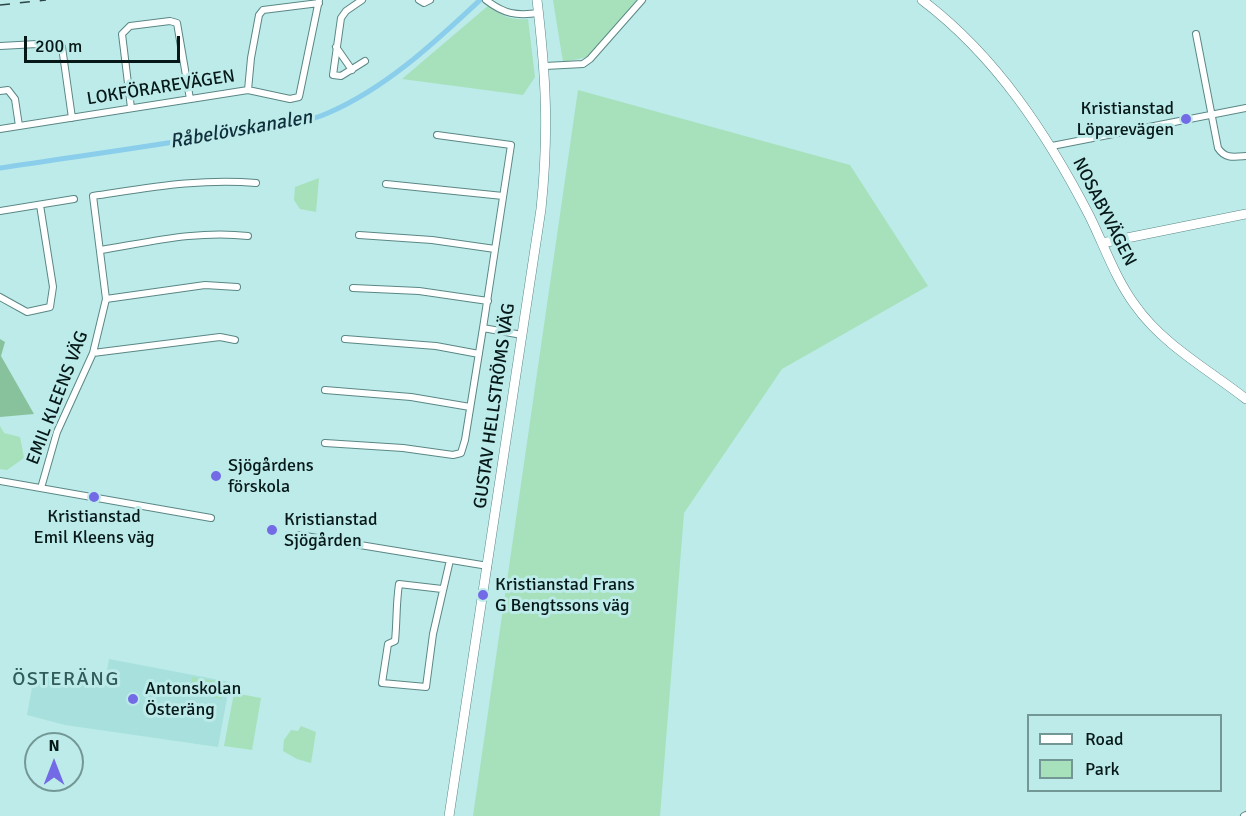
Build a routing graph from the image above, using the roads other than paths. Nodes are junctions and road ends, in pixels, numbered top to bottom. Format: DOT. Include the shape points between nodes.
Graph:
graph roads {
  1 [pos="362,0"];
  2 [pos="419,0"];
  3 [pos="430,0"];
  4 [pos="486,0"];
  5 [pos="537,0"];
  6 [pos="642,0"];
  7 [pos="922,0"];
  8 [pos="319,2"];
  9 [pos="539,13"];
  10 [pos="1196,34"];
  11 [pos="0,46"];
  12 [pos="336,47"];
  13 [pos="365,61"];
  14 [pos="546,66"];
  15 [pos="352,70"];
  16 [pos="248,90"];
  17 [pos="0,91"];
  18 [pos="190,99"];
  19 [pos="131,108"];
  20 [pos="1246,108"];
  21 [pos="1212,115"];
  22 [pos="72,118"];
  23 [pos="19,126"];
  24 [pos="0,129"];
  25 [pos="437,135"];
  26 [pos="1052,146"];
  27 [pos="1246,156"];
  28 [pos="256,183"];
  29 [pos="386,184"];
  30 [pos="503,196"];
  31 [pos="74,199"];
  32 [pos="40,205"];
  33 [pos="0,211"];
  34 [pos="1246,214"];
  35 [pos="359,235"];
  36 [pos="248,236"];
  37 [pos="1102,243"];
  38 [pos="495,249"];
  39 [pos="101,250"];
  40 [pos="237,287"];
  41 [pos="353,288"];
  42 [pos="0,297"];
  43 [pos="106,299"];
  44 [pos="488,301"];
  45 [pos="483,328"];
  46 [pos="522,335"];
  47 [pos="345,339"];
  48 [pos="235,340"];
  49 [pos="93,353"];
  50 [pos="479,354"];
  51 [pos="325,390"];
  52 [pos="1246,399"];
  53 [pos="470,407"];
  54 [pos="325,443"];
  55 [pos="0,481"];
  56 [pos="40,489"];
  57 [pos="211,518"];
  58 [pos="299,535"];
  59 [pos="450,560"];
  60 [pos="488,566"];
  61 [pos="442,589"];
  62 [pos="449,816"];
  1 -- 12 [label="street" via="341,18"];
  2 -- 3 [label="street"];
  4 -- 9 [label="street" via="505,14"];
  5 -- 9 [label="street, GUSTAV HELLSTRÖMS VÄG"];
  6 -- 14 [label="street" via="590,59"];
  7 -- 26 [label="street, NOSABYVÄGEN" via="975,47"];
  8 -- 16 [label="street" via="263,10 259,15"];
  8 -- 16 [label="street, LOKFÖRAREVÄGEN" via="299,97 290,99"];
  9 -- 14 [label="street, GUSTAV HELLSTRÖMS VÄG"];
  10 -- 21 [label="street"];
  11 -- 22 [label="street" via="62,47"];
  12 -- 15 [label="street"];
  12 -- 15 [label="street" via="333,75 341,76"];
  13 -- 15 [label="street"];
  14 -- 46 [label="street, GUSTAV HELLSTRÖMS VÄG" via="548,130 543,192"];
  16 -- 18 [label="street, LOKFÖRAREVÄGEN"];
  17 -- 23 [label="street" via="12,93"];
  18 -- 19 [label="street, LOKFÖRAREVÄGEN"];
  18 -- 19 [label="street" via="177,23 130,26 122,34"];
  19 -- 22 [label="street, LOKFÖRAREVÄGEN"];
  20 -- 21 [label="street"];
  21 -- 26 [label="street"];
  21 -- 27 [label="street" via="1222,154"];
  22 -- 23 [label="street, LOKFÖRAREVÄGEN"];
  23 -- 24 [label="street, LOKFÖRAREVÄGEN"];
  25 -- 30 [label="street" via="511,146"];
  26 -- 37 [label="street, NOSABYVÄGEN"];
  28 -- 39 [label="street, EMIL KLEENS VÄG" via="194,181 93,196"];
  29 -- 30 [label="street"];
  30 -- 38 [label="street"];
  31 -- 32 [label="street"];
  32 -- 33 [label="street"];
  32 -- 42 [label="street" via="53,287 50,307 27,312"];
  34 -- 37 [label="street"];
  35 -- 38 [label="street"];
  36 -- 39 [label="street" via="186,236"];
  37 -- 52 [label="street, NOSABYVÄGEN" via="1141,314"];
  38 -- 44 [label="street"];
  39 -- 43 [label="street, EMIL KLEENS VÄG"];
  40 -- 43 [label="street" via="205,285"];
  41 -- 44 [label="street" via="419,291"];
  43 -- 49 [label="street, EMIL KLEENS VÄG"];
  44 -- 45 [label="street"];
  45 -- 46 [label="street"];
  45 -- 50 [label="street"];
  46 -- 60 [label="street, GUSTAV HELLSTRÖMS VÄG"];
  47 -- 50 [label="street" via="436,346"];
  48 -- 49 [label="street" via="220,337"];
  49 -- 56 [label="street, EMIL KLEENS VÄG" via="57,432"];
  50 -- 53 [label="street"];
  51 -- 53 [label="street" via="411,397"];
  53 -- 54 [label="street" via="464,448 457,455"];
  55 -- 56 [label="street"];
  56 -- 57 [label="street"];
  58 -- 59 [label="street"];
  59 -- 60 [label="street"];
  59 -- 61 [label="street"];
  60 -- 62 [label="street, GUSTAV HELLSTRÖMS VÄG"];
  61 -- 61 [label="street" via="426,687 382,683 388,644 395,641 399,584"];
}
